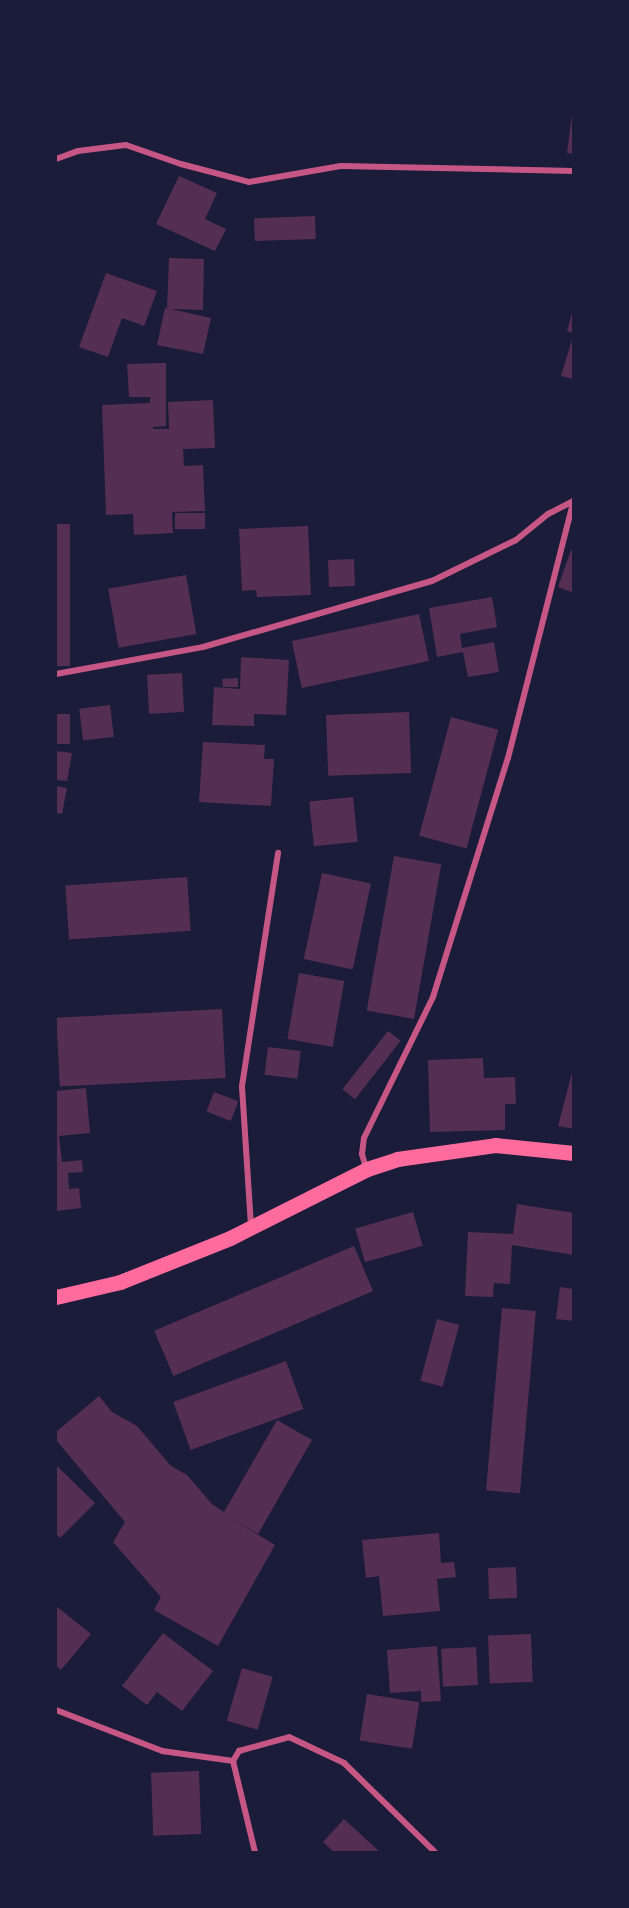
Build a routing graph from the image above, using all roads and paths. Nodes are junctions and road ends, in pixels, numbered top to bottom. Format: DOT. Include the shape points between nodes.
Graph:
graph roads {
  1 [pos="56,159"];
  2 [pos="573,171"];
  3 [pos="573,501"];
  4 [pos="56,674"];
  5 [pos="278,853"];
  6 [pos="573,1153"];
  7 [pos="367,1169"];
  8 [pos="251,1227"];
  9 [pos="56,1297"];
  10 [pos="56,1710"];
  11 [pos="233,1761"];
  12 [pos="255,1852"];
  13 [pos="435,1852"];
  1 -- 2 [label="street" via="78,151 126,145 249,182 341,166"];
  3 -- 4 [label="street" via="548,514 516,540 432,581 203,647"];
  3 -- 7 [label="street" via="508,758 433,997 364,1138 362,1154"];
  5 -- 8 [label="street" via="242,1086"];
  6 -- 7 [label="main road" via="495,1144 397,1159"];
  7 -- 8 [label="main road"];
  8 -- 9 [label="main road" via="120,1282"];
  10 -- 11 [label="street" via="162,1751"];
  11 -- 12 [label="street"];
  11 -- 13 [label="street" via="239,1751 289,1737 344,1763"];
}
